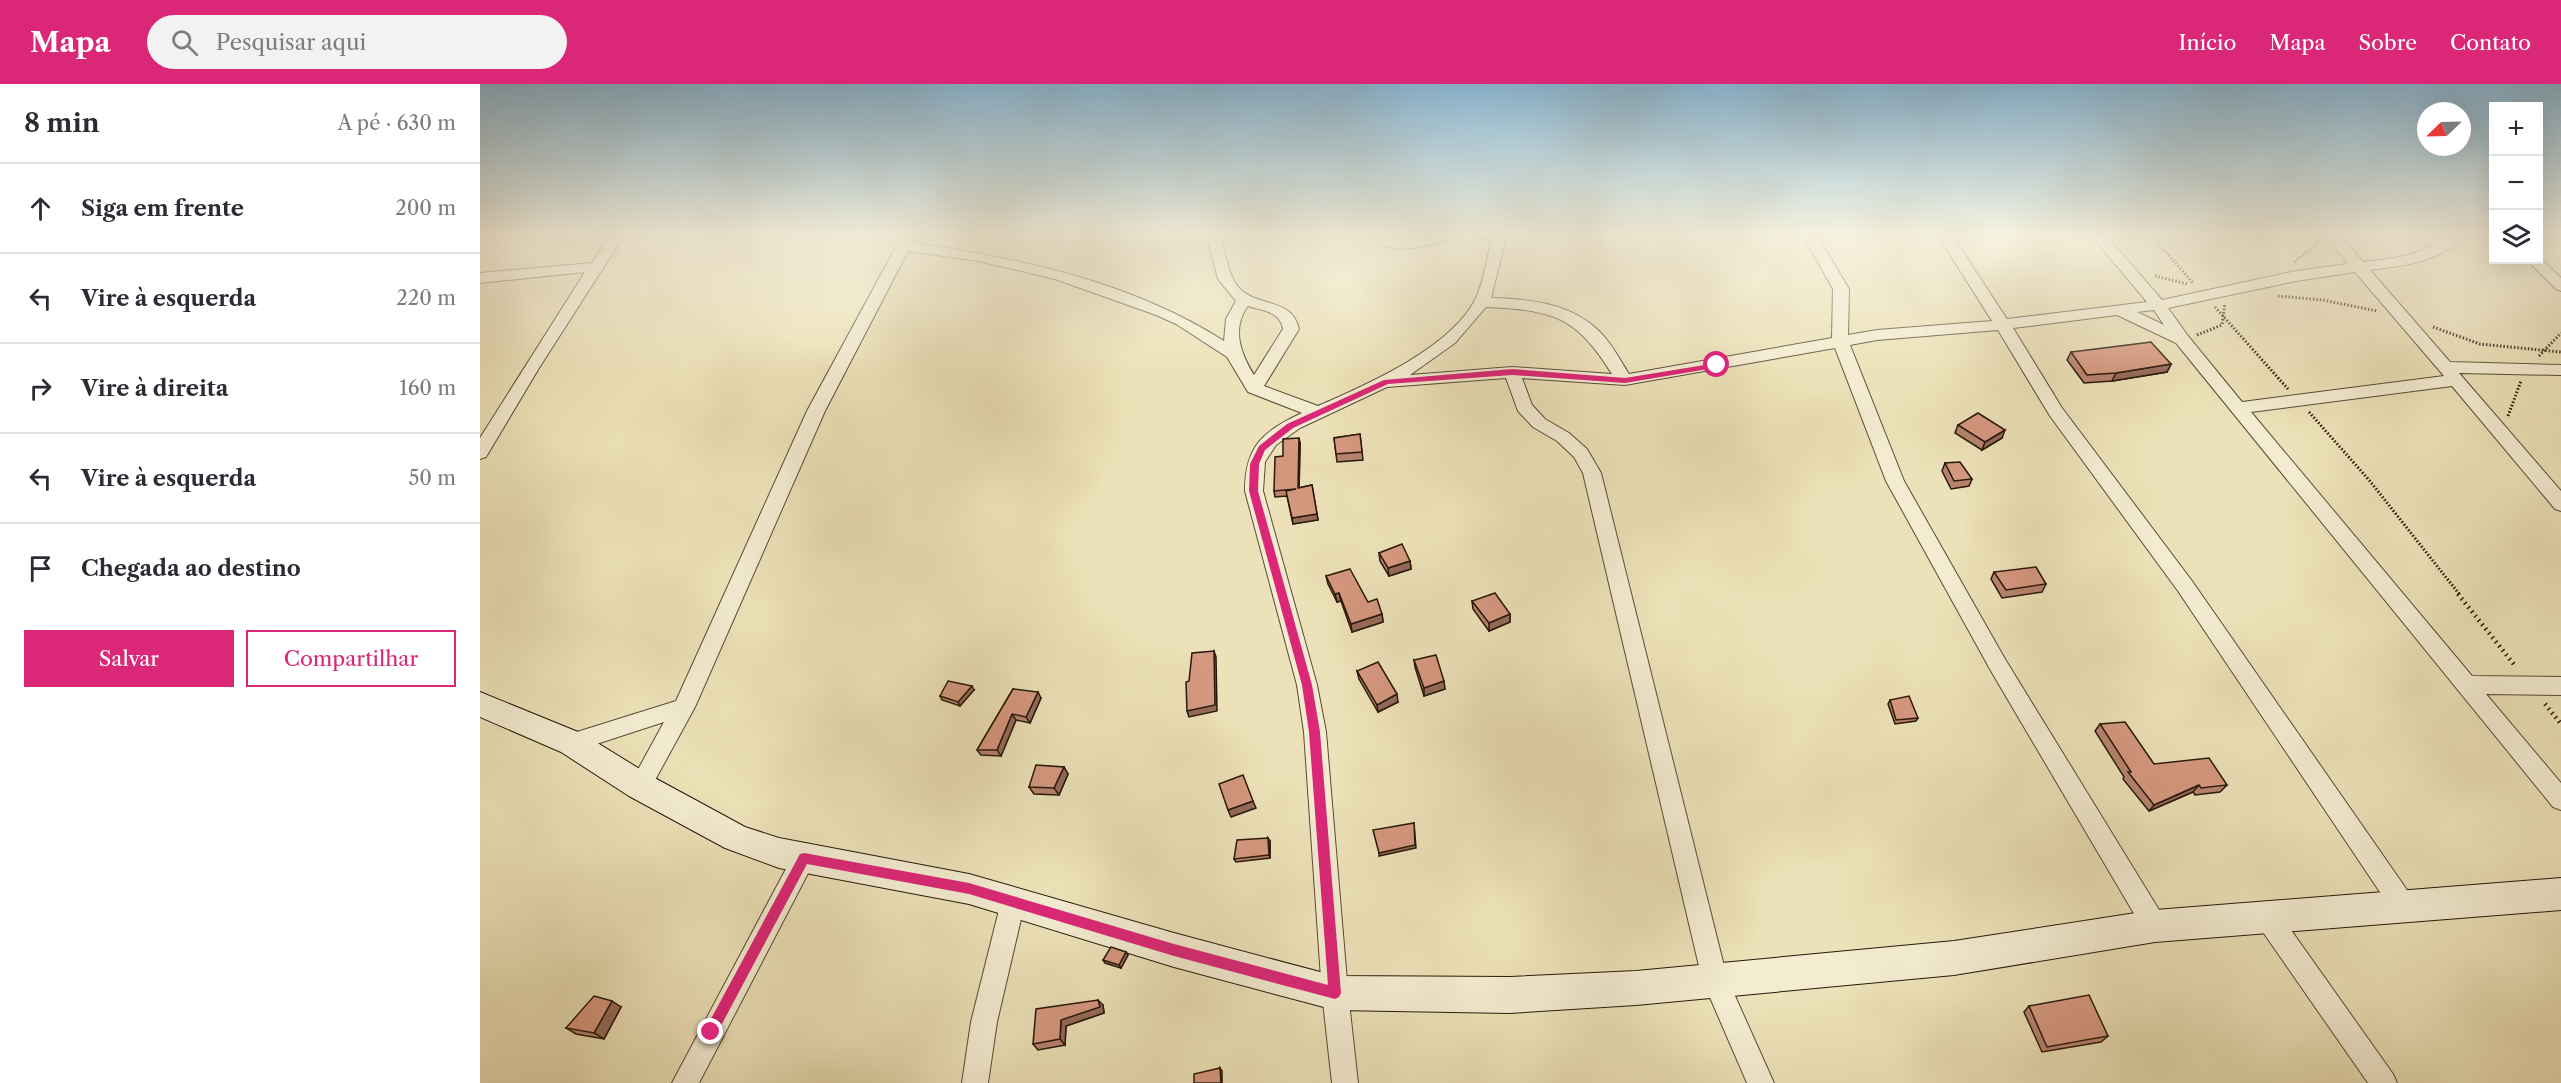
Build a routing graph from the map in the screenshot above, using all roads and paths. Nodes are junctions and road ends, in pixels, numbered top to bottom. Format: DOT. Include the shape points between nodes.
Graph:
graph roads {
  1 [pos="587,281"];
  2 [pos="885,281"];
  3 [pos="1074,281"];
  4 [pos="1226,281"];
  5 [pos="1488,281"];
  6 [pos="1836,281"];
  7 [pos="1975,281"];
  8 [pos="2137,281"];
  9 [pos="2169,281"];
  10 [pos="2191,281"];
  11 [pos="2277,281"];
  12 [pos="2369,281"];
  13 [pos="2197,287"];
  14 [pos="2226,290"];
  15 [pos="2269,295"];
  16 [pos="1245,300"];
  17 [pos="1482,302"];
  18 [pos="2213,304"];
  19 [pos="2158,305"];
  20 [pos="2121,311"];
  21 [pos="2399,316"];
  22 [pos="2001,325"];
  23 [pos="1840,340"];
  24 [pos="2182,340"];
  25 [pos="2561,352"];
  26 [pos="1233,354"];
  27 [pos="2561,370"];
  28 [pos="1512,372"];
  29 [pos="2449,374"];
  30 [pos="1625,380"];
  31 [pos="1386,382"];
  32 [pos="1254,388"];
  33 [pos="2291,392"];
  34 [pos="2239,408"];
  35 [pos="2306,410"];
  36 [pos="1319,413"];
  37 [pos="480,453"];
  38 [pos="2561,504"];
  39 [pos="2517,668"];
  40 [pos="2466,685"];
  41 [pos="2561,686"];
  42 [pos="2539,696"];
  43 [pos="480,704"];
  44 [pos="684,707"];
  45 [pos="2561,724"];
  46 [pos="572,743"];
  47 [pos="640,786"];
  48 [pos="2561,800"];
  49 [pos="804,858"];
  50 [pos="2561,894"];
  51 [pos="1013,902"];
  52 [pos="2405,908"];
  53 [pos="2267,917"];
  54 [pos="2155,926"];
  55 [pos="1715,979"];
  56 [pos="1335,993"];
  57 [pos="685,1083"];
  58 [pos="975,1083"];
  59 [pos="1346,1083"];
  60 [pos="1761,1083"];
  61 [pos="2384,1083"];
  1 -- 37 [label="street"];
  2 -- 44 [label="street" via="816,411"];
  3 -- 26 [label="street" via="1182,321"];
  4 -- 16 [label="street"];
  5 -- 17 [label="street"];
  6 -- 23 [label="street" via="1841,289"];
  7 -- 22 [label="street"];
  8 -- 19 [label="street"];
  9 -- 14 [label="path"];
  10 -- 13 [label="path"];
  11 -- 14 [label="street"];
  12 -- 21 [label="street"];
  14 -- 19 [label="street"];
  14 -- 24 [label="path" via="2222,325"];
  15 -- 21 [label="path" via="2323,300"];
  16 -- 26 [label="street" via="1233,312"];
  16 -- 32 [label="street" via="1287,314 1291,321 1291,329"];
  17 -- 30 [label="street" via="1531,304 1576,320 1595,336"];
  17 -- 31 [label="street" via="1440,349"];
  18 -- 33 [label="path"];
  19 -- 20 [label="street"];
  19 -- 24 [label="street"];
  20 -- 22 [label="street"];
  20 -- 24 [label="street"];
  21 -- 25 [label="path" via="2481,344"];
  21 -- 29 [label="street"];
  22 -- 23 [label="street"];
  22 -- 52 [label="street" via="2056,412 2185,586"];
  23 -- 30 [label="street"];
  23 -- 54 [label="street" via="1895,481 1998,665"];
  24 -- 34 [label="street"];
  26 -- 32 [label="street"];
  27 -- 29 [label="street"];
  28 -- 30 [label="street"];
  28 -- 31 [label="street"];
  28 -- 55 [label="street" via="1524,407 1539,423 1581,453 1592,473"];
  29 -- 34 [label="street"];
  29 -- 38 [label="street" via="2502,430"];
  31 -- 36 [label="street"];
  32 -- 36 [label="street"];
  34 -- 40 [label="street"];
  35 -- 39 [label="path" via="2369,480"];
  36 -- 56 [label="street" via="1290,426 1262,448 1255,464 1254,491 1315,732"];
  40 -- 41 [label="street"];
  40 -- 48 [label="street"];
  42 -- 45 [label="path"];
  43 -- 46 [label="street"];
  44 -- 46 [label="street"];
  44 -- 47 [label="street"];
  46 -- 47 [label="street"];
  47 -- 49 [label="street" via="736,838 779,854"];
  49 -- 51 [label="street" via="969,889"];
  49 -- 57 [label="street"];
  50 -- 52 [label="street"];
  51 -- 56 [label="street"];
  51 -- 58 [label="street" via="984,1022"];
  52 -- 53 [label="street"];
  53 -- 54 [label="street"];
  53 -- 61 [label="street"];
  54 -- 55 [label="street" via="1954,958"];
  55 -- 56 [label="street" via="1510,995"];
  55 -- 60 [label="street"];
  56 -- 59 [label="street"];
}
